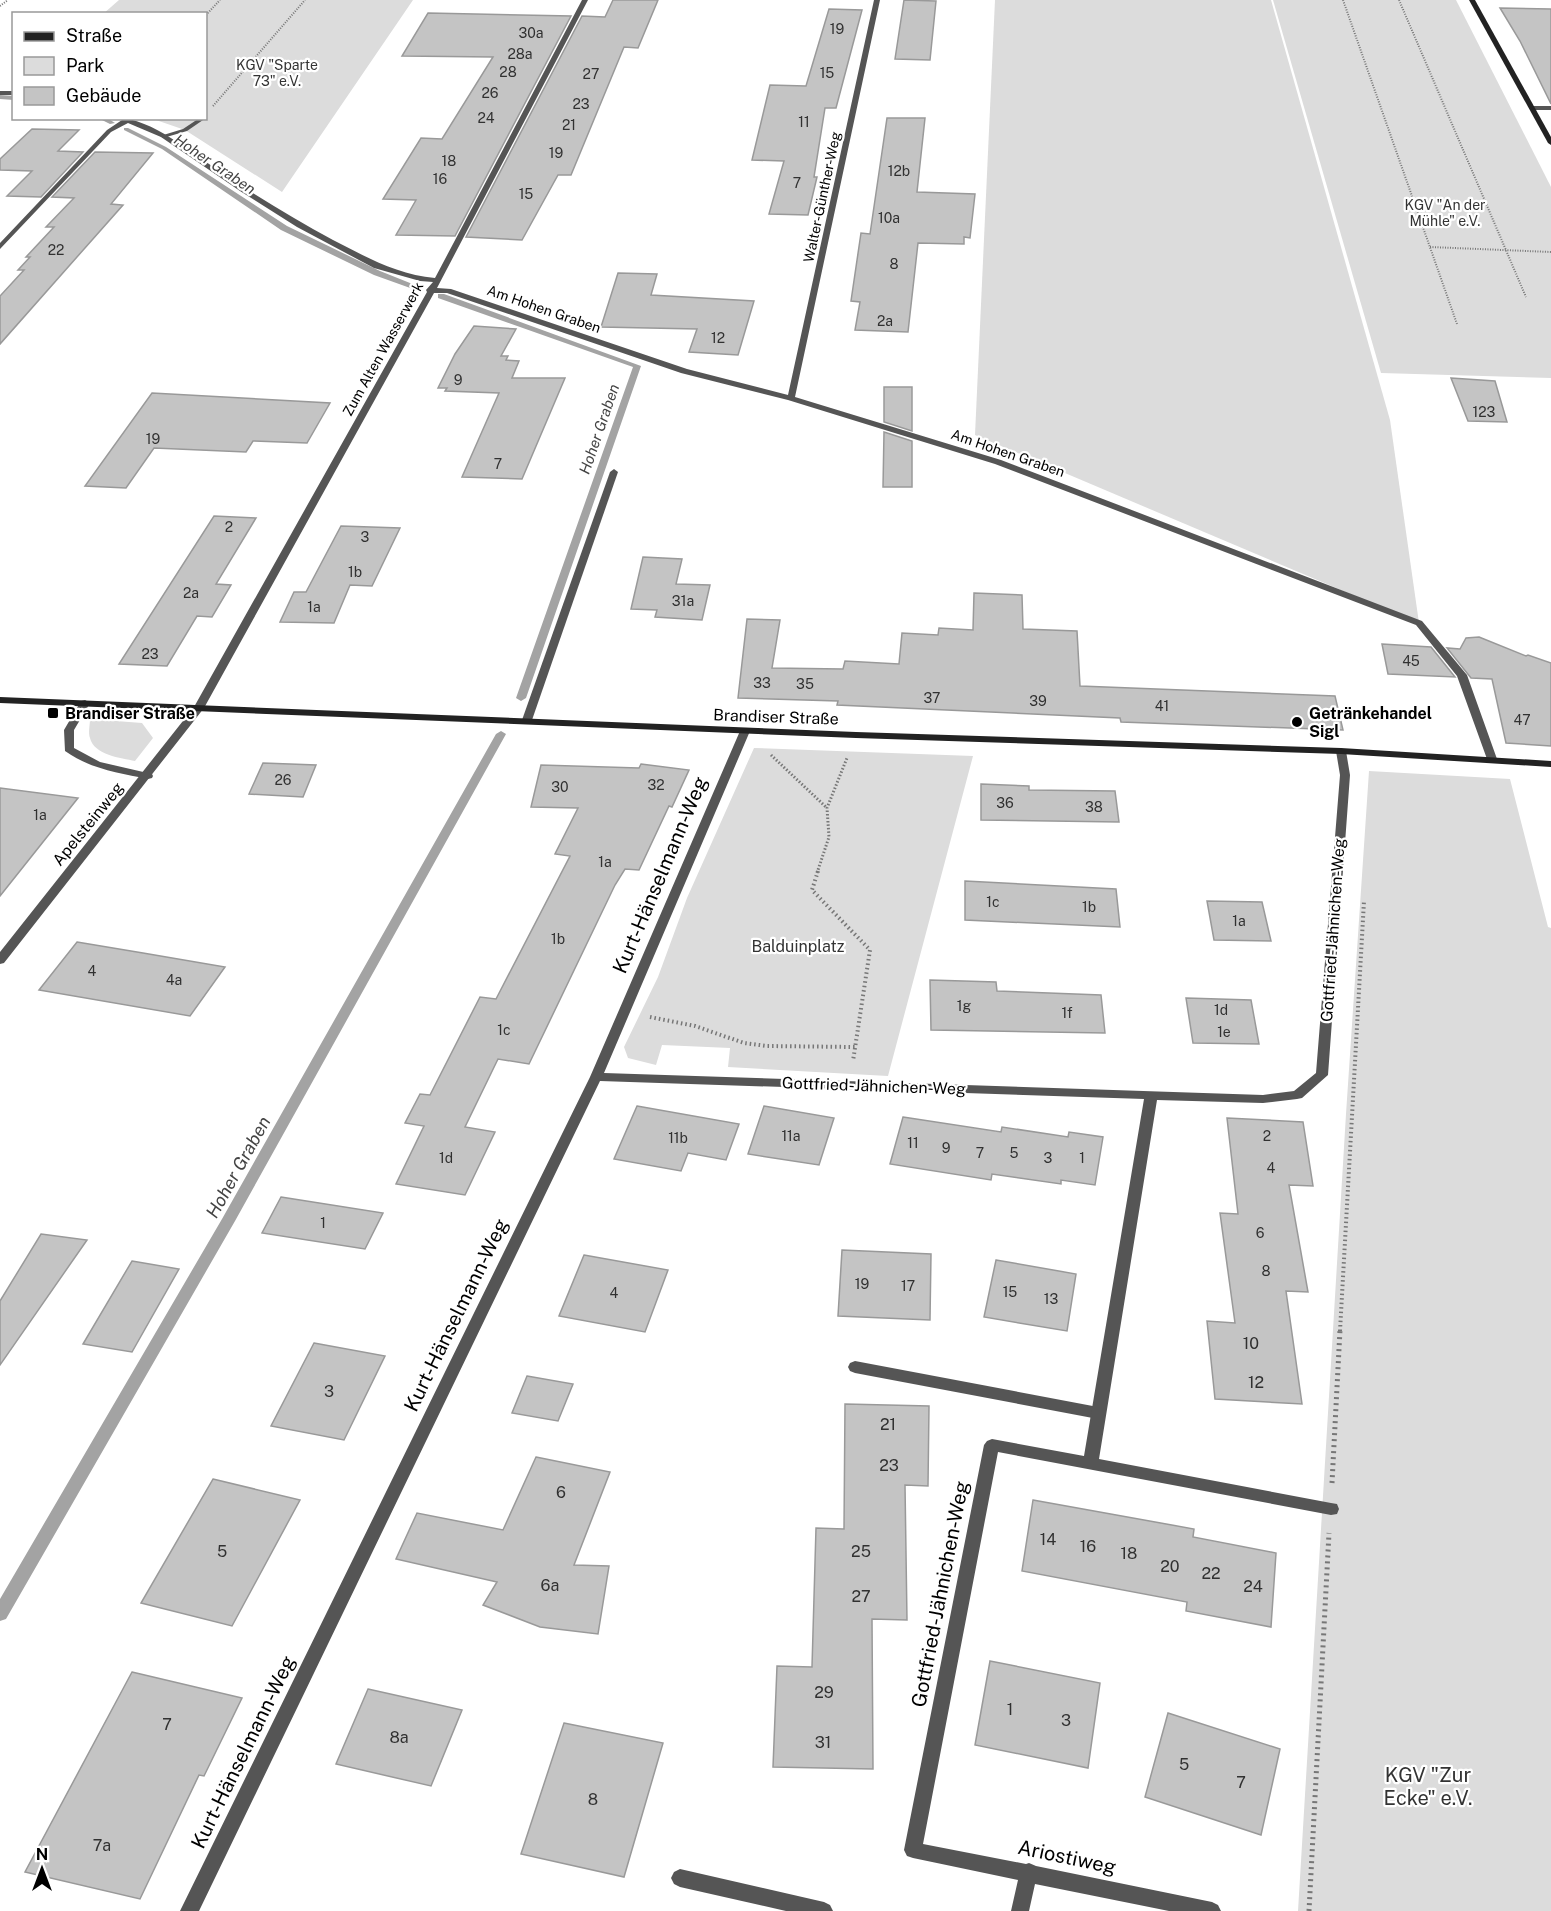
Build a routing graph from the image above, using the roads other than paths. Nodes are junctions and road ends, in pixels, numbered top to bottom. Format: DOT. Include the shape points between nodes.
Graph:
graph roads {
  1 [pos="585,0"];
  2 [pos="877,0"];
  3 [pos="1472,0"];
  4 [pos="1532,108"];
  5 [pos="1551,108"];
  6 [pos="123,120"];
  7 [pos="126,120"];
  8 [pos="200,120"];
  9 [pos="163,136"];
  10 [pos="1551,142"];
  11 [pos="0,247"];
  12 [pos="436,280"];
  13 [pos="430,290"];
  14 [pos="791,398"];
  15 [pos="614,472"];
  16 [pos="0,700"];
  17 [pos="85,703"];
  18 [pos="199,708"];
  19 [pos="527,720"];
  20 [pos="745,731"];
  21 [pos="1341,751"];
  22 [pos="1492,759"];
  23 [pos="1551,764"];
  24 [pos="148,776"];
  25 [pos="0,960"];
  26 [pos="596,1077"];
  27 [pos="1151,1094"];
  28 [pos="855,1367"];
  29 [pos="1098,1413"];
  30 [pos="1090,1465"];
  31 [pos="1331,1509"];
  32 [pos="913,1850"];
  33 [pos="1029,1872"];
  34 [pos="680,1878"];
  35 [pos="189,1911"];
  36 [pos="825,1911"];
  37 [pos="1020,1911"];
  38 [pos="1212,1911"];
  1 -- 12 [label="street, Zum Alten Wasserwerk"];
  2 -- 14 [label="street, Walter-Günther-Weg"];
  3 -- 4 [label="street"];
  4 -- 5 [label="street"];
  4 -- 10 [label="street"];
  6 -- 11 [label="street"];
  7 -- 9 [label="street"];
  8 -- 9 [label="street" via="185,130"];
  9 -- 12 [label="street" via="242,190 377,266"];
  12 -- 13 [label="street, Zum Alten Wasserwerk"];
  13 -- 14 [label="street, Am Hohen Graben" via="448,291 684,371"];
  13 -- 18 [label="street, Zum Alten Wasserwerk"];
  14 -- 22 [label="street, Am Hohen Graben" via="998,462 1419,623 1462,675"];
  15 -- 19 [label="street"];
  16 -- 17 [label="street, Brandiser Straße"];
  17 -- 18 [label="street, Brandiser Straße"];
  17 -- 24 [label="street" via="69,730 69,748 99,766"];
  18 -- 19 [label="street, Brandiser Straße"];
  18 -- 24 [label="street, Apelsteinweg"];
  19 -- 20 [label="street, Brandiser Straße"];
  20 -- 21 [label="street, Brandiser Straße"];
  20 -- 26 [label="street, Kurt-Hänselmann-Weg"];
  21 -- 22 [label="street, Brandiser Straße"];
  21 -- 27 [label="street, Gottfried-Jähnichen-Weg" via="1345,775 1322,1075 1297,1095 1263,1099"];
  22 -- 23 [label="street, Brandiser Straße"];
  24 -- 25 [label="street, Apelsteinweg"];
  26 -- 27 [label="street, Gottfried-Jähnichen-Weg"];
  26 -- 35 [label="street, Kurt-Hänselmann-Weg"];
  27 -- 29 [label="street"];
  28 -- 29 [label="street"];
  29 -- 30 [label="street"];
  30 -- 31 [label="street, Gottfried-Jähnichen-Weg"];
  30 -- 32 [label="street, Gottfried-Jähnichen-Weg" via="992,1445"];
  32 -- 33 [label="street, Ariostiweg"];
  33 -- 37 [label="street"];
  33 -- 38 [label="street, Ariostiweg"];
  34 -- 36 [label="street"];
}
